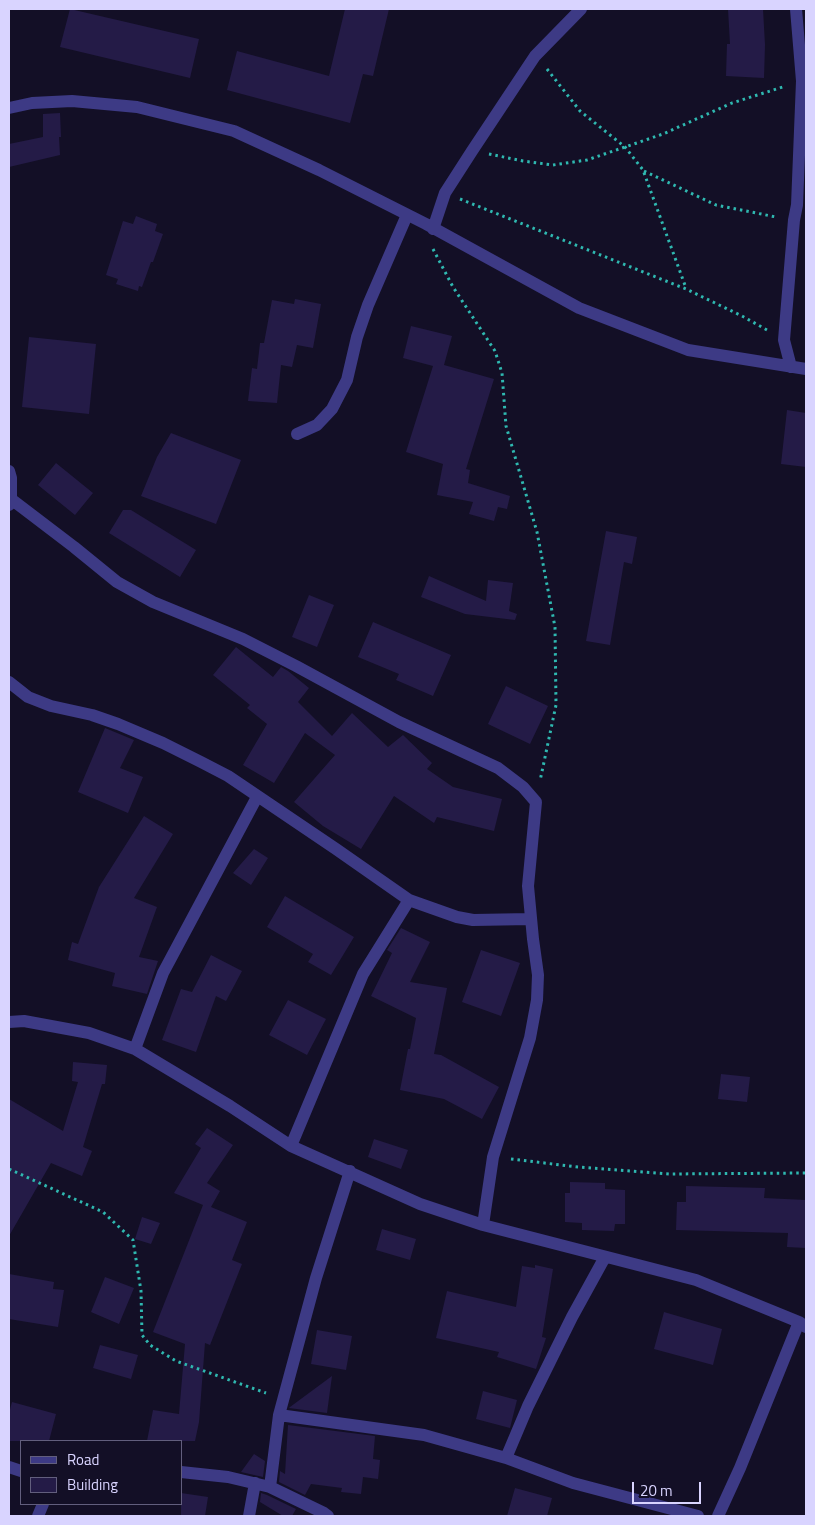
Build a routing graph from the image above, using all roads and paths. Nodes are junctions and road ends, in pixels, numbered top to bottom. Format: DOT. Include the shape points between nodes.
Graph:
graph roads {
  1 [pos="582,9"];
  2 [pos="796,9"];
  3 [pos="535,56"];
  4 [pos="802,80"];
  5 [pos="9,108"];
  6 [pos="625,147"];
  7 [pos="472,151"];
  8 [pos="643,170"];
  9 [pos="446,193"];
  10 [pos="802,204"];
  11 [pos="407,216"];
  12 [pos="794,220"];
  13 [pos="430,227"];
  14 [pos="686,289"];
  15 [pos="784,340"];
  16 [pos="791,367"];
  17 [pos="806,369"];
  18 [pos="297,434"];
  19 [pos="9,471"];
  20 [pos="10,503"];
  21 [pos="9,682"];
  22 [pos="257,798"];
  23 [pos="536,802"];
  24 [pos="409,900"];
  25 [pos="531,919"];
  26 [pos="9,1022"];
  27 [pos="135,1049"];
  28 [pos="291,1146"];
  29 [pos="493,1157"];
  30 [pos="9,1169"];
  31 [pos="350,1171"];
  32 [pos="806,1173"];
  33 [pos="483,1225"];
  34 [pos="605,1257"];
  35 [pos="803,1324"];
  36 [pos="284,1400"];
  37 [pos="279,1415"];
  38 [pos="506,1458"];
  39 [pos="182,1472"];
  40 [pos="255,1483"];
  41 [pos="270,1487"];
  42 [pos="249,1516"];
  43 [pos="328,1516"];
  44 [pos="698,1516"];
  45 [pos="718,1516"];
  1 -- 3 [label="street"];
  2 -- 4 [label="street"];
  3 -- 6 [label="path" via="580,111"];
  3 -- 7 [label="street"];
  4 -- 6 [label="path" via="732,103"];
  4 -- 10 [label="street"];
  5 -- 11 [label="street" via="72,101 137,107 234,130"];
  6 -- 7 [label="path" via="587,160 553,165"];
  6 -- 8 [label="path"];
  7 -- 9 [label="street"];
  8 -- 12 [label="path" via="716,205"];
  8 -- 14 [label="path"];
  9 -- 13 [label="street"];
  9 -- 14 [label="path"];
  10 -- 12 [label="street"];
  11 -- 13 [label="street"];
  11 -- 18 [label="street" via="368,305 347,380 332,409 317,425"];
  12 -- 15 [label="street"];
  13 -- 16 [label="street" via="579,308 688,350"];
  13 -- 23 [label="path" via="429,242 453,287 495,350 502,373 506,426 537,532 555,627 556,705"];
  14 -- 15 [label="path"];
  15 -- 16 [label="street"];
  16 -- 17 [label="street"];
  19 -- 20 [label="street"];
  20 -- 23 [label="street" via="74,547 117,582 153,602 243,639 399,722 498,768 523,787"];
  21 -- 22 [label="street" via="28,696 51,706 92,715 163,743 228,776"];
  22 -- 24 [label="street"];
  22 -- 27 [label="street" via="163,973"];
  23 -- 25 [label="street" via="528,886"];
  24 -- 25 [label="street" via="474,920"];
  24 -- 28 [label="street" via="363,974"];
  25 -- 29 [label="street" via="538,975 537,1000 530,1038"];
  26 -- 27 [label="street" via="24,1021 89,1033"];
  27 -- 28 [label="street"];
  28 -- 31 [label="street"];
  29 -- 32 [label="path" via="669,1174"];
  29 -- 33 [label="street"];
  30 -- 36 [label="path" via="103,1212 134,1240 142,1335 150,1345 176,1361"];
  31 -- 33 [label="street" via="420,1204"];
  31 -- 36 [label="street" via="316,1278"];
  33 -- 34 [label="street"];
  34 -- 35 [label="street" via="696,1280"];
  34 -- 38 [label="street" via="528,1406"];
  35 -- 45 [label="street"];
  36 -- 37 [label="street"];
  37 -- 38 [label="street" via="424,1435"];
  37 -- 41 [label="street"];
  38 -- 44 [label="street" via="573,1483"];
  39 -- 40 [label="street"];
  40 -- 41 [label="street"];
  40 -- 42 [label="street"];
  41 -- 43 [label="street"];
}
